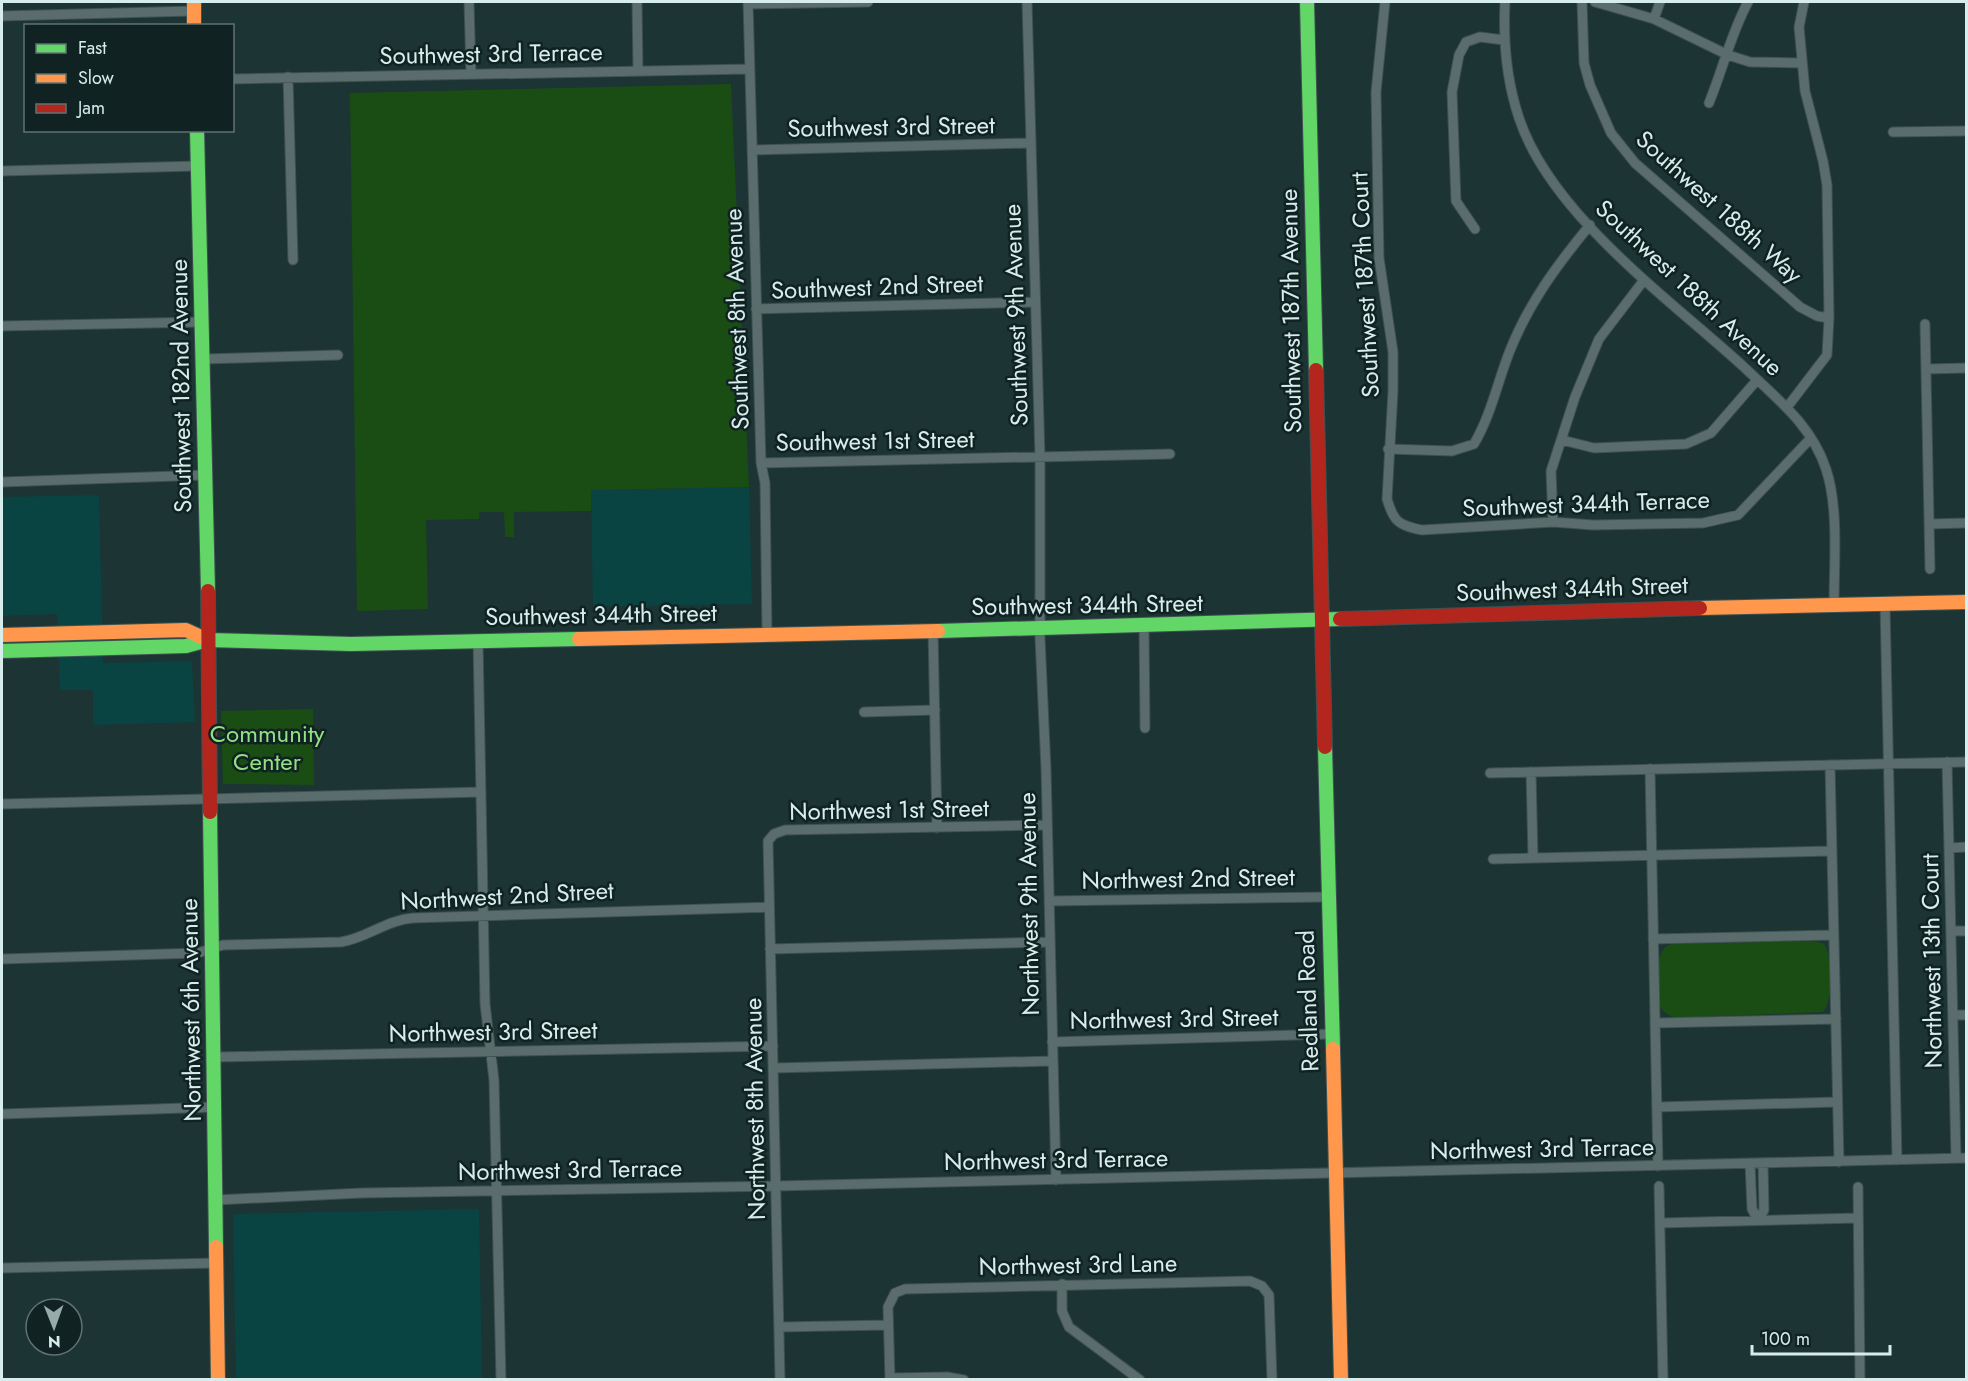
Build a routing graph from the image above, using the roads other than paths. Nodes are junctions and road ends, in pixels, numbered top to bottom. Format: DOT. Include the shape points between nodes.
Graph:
graph roads {
  1 [pos="469,2"];
  2 [pos="637,2"];
  3 [pos="868,2"];
  4 [pos="1027,2"];
  5 [pos="1307,2"];
  6 [pos="1385,2"];
  7 [pos="1505,2"];
  8 [pos="1582,2"];
  9 [pos="1595,2"];
  10 [pos="1660,2"];
  11 [pos="1748,2"];
  12 [pos="1804,2"];
  13 [pos="748,3"];
  14 [pos="194,6"];
  15 [pos="2,16"];
  16 [pos="1654,20"];
  17 [pos="194,24"];
  18 [pos="1503,40"];
  19 [pos="1728,55"];
  20 [pos="1801,63"];
  21 [pos="749,69"];
  22 [pos="638,71"];
  23 [pos="471,73"];
  24 [pos="288,77"];
  25 [pos="234,79"];
  26 [pos="1709,103"];
  27 [pos="1966,131"];
  28 [pos="197,132"];
  29 [pos="1893,132"];
  30 [pos="1031,143"];
  31 [pos="752,150"];
  32 [pos="198,166"];
  33 [pos="2,171"];
  34 [pos="1590,225"];
  35 [pos="1475,229"];
  36 [pos="293,260"];
  37 [pos="1644,280"];
  38 [pos="1035,302"];
  39 [pos="756,309"];
  40 [pos="1829,318"];
  41 [pos="202,322"];
  42 [pos="1925,324"];
  43 [pos="2,326"];
  44 [pos="338,356"];
  45 [pos="203,358"];
  46 [pos="1966,368"];
  47 [pos="1926,369"];
  48 [pos="1757,380"];
  49 [pos="1788,406"];
  50 [pos="1811,438"];
  51 [pos="1562,440"];
  52 [pos="1388,449"];
  53 [pos="1170,454"];
  54 [pos="1040,457"];
  55 [pos="761,463"];
  56 [pos="206,475"];
  57 [pos="2,482"];
  58 [pos="1553,522"];
  59 [pos="1966,523"];
  60 [pos="1929,524"];
  61 [pos="1401,525"];
  62 [pos="1930,569"];
  63 [pos="1966,602"];
  64 [pos="1886,603"];
  65 [pos="1834,605"];
  66 [pos="1321,620"];
  67 [pos="1144,626"];
  68 [pos="1040,628"];
  69 [pos="933,630"];
  70 [pos="767,634"];
  71 [pos="2,635"];
  72 [pos="208,640"];
  73 [pos="478,640"];
  74 [pos="2,651"];
  75 [pos="935,710"];
  76 [pos="864,712"];
  77 [pos="1145,728"];
  78 [pos="1947,762"];
  79 [pos="1966,762"];
  80 [pos="1889,764"];
  81 [pos="1830,765"];
  82 [pos="1650,769"];
  83 [pos="1531,772"];
  84 [pos="1490,773"];
  85 [pos="481,792"];
  86 [pos="210,797"];
  87 [pos="2,804"];
  88 [pos="1047,825"];
  89 [pos="937,828"];
  90 [pos="770,837"];
  91 [pos="1966,847"];
  92 [pos="1949,848"];
  93 [pos="1832,851"];
  94 [pos="1652,855"];
  95 [pos="1533,858"];
  96 [pos="1493,859"];
  97 [pos="1328,897"];
  98 [pos="1049,900"];
  99 [pos="769,907"];
  100 [pos="483,915"];
  101 [pos="1951,931"];
  102 [pos="1966,931"];
  103 [pos="1833,935"];
  104 [pos="1653,939"];
  105 [pos="1050,942"];
  106 [pos="212,948"];
  107 [pos="770,949"];
  108 [pos="2,959"];
  109 [pos="1953,1015"];
  110 [pos="1966,1015"];
  111 [pos="1836,1019"];
  112 [pos="1655,1023"];
  113 [pos="1332,1034"];
  114 [pos="1052,1042"];
  115 [pos="773,1046"];
  116 [pos="490,1052"];
  117 [pos="215,1057"];
  118 [pos="1052,1061"];
  119 [pos="774,1068"];
  120 [pos="1960,1099"];
  121 [pos="1838,1102"];
  122 [pos="216,1107"];
  123 [pos="1657,1107"];
  124 [pos="2,1114"];
  125 [pos="1956,1158"];
  126 [pos="1966,1158"];
  127 [pos="1897,1160"];
  128 [pos="1839,1162"];
  129 [pos="1750,1163"];
  130 [pos="1762,1163"];
  131 [pos="1658,1166"];
  132 [pos="1336,1173"];
  133 [pos="1056,1180"];
  134 [pos="776,1186"];
  135 [pos="1659,1186"];
  136 [pos="1858,1187"];
  137 [pos="496,1191"];
  138 [pos="216,1200"];
  139 [pos="1858,1218"];
  140 [pos="1758,1220"];
  141 [pos="1660,1223"];
  142 [pos="216,1263"];
  143 [pos="2,1268"];
  144 [pos="1062,1284"];
  145 [pos="888,1325"];
  146 [pos="779,1327"];
  147 [pos="890,1379"];
  148 [pos="218,1380"];
  149 [pos="501,1380"];
  150 [pos="780,1380"];
  151 [pos="963,1380"];
  152 [pos="1140,1380"];
  153 [pos="1272,1380"];
  154 [pos="1341,1380"];
  155 [pos="1664,1380"];
  156 [pos="1860,1380"];
  1 -- 23 [label="street"];
  2 -- 22 [label="street"];
  3 -- 13 [label="street"];
  4 -- 30 [label="street, Southwest 9th Avenue"];
  5 -- 66 [label="street, Southwest 187th Avenue"];
  6 -- 52 [label="street, Southwest 187th Court" via="1376,92 1379,258 1393,352"];
  7 -- 18 [label="street, Southwest 188th Avenue"];
  8 -- 40 [label="street, Southwest 188th Way" via="1584,63 1611,133 1635,163 1800,307"];
  9 -- 16 [label="street"];
  10 -- 16 [label="street"];
  11 -- 19 [label="street" via="1733,29"];
  12 -- 20 [label="street" via="1799,27"];
  13 -- 21 [label="street, Southwest 8th Avenue"];
  14 -- 15 [label="street"];
  14 -- 17 [label="street"];
  16 -- 19 [label="street"];
  18 -- 34 [label="street, Southwest 188th Avenue" via="1512,97 1530,146 1561,195"];
  18 -- 35 [label="street" via="1480,37 1467,42 1459,55 1452,92 1456,201"];
  19 -- 20 [label="street" via="1750,62"];
  19 -- 26 [label="street"];
  20 -- 40 [label="street" via="1827,185"];
  21 -- 22 [label="street, Southwest 3rd Terrace"];
  21 -- 31 [label="street, Southwest 8th Avenue"];
  22 -- 23 [label="street, Southwest 3rd Terrace"];
  23 -- 24 [label="street, Southwest 3rd Terrace"];
  24 -- 25 [label="street, Southwest 3rd Terrace"];
  24 -- 36 [label="street"];
  27 -- 29 [label="street"];
  28 -- 32 [label="street, Southwest 182nd Avenue"];
  30 -- 31 [label="street, Southwest 3rd Street"];
  30 -- 38 [label="street, Southwest 9th Avenue"];
  31 -- 39 [label="street, Southwest 8th Avenue"];
  32 -- 33 [label="street"];
  32 -- 41 [label="street, Southwest 182nd Avenue"];
  34 -- 37 [label="street, Southwest 188th Avenue"];
  34 -- 52 [label="street" via="1535,297 1474,444 1452,451"];
  37 -- 48 [label="street, Southwest 188th Avenue"];
  37 -- 51 [label="street" via="1599,339"];
  38 -- 39 [label="street, Southwest 2nd Street"];
  38 -- 54 [label="street, Southwest 9th Avenue"];
  39 -- 55 [label="street, Southwest 8th Avenue"];
  40 -- 49 [label="street" via="1827,355"];
  41 -- 43 [label="street"];
  41 -- 45 [label="street, Southwest 182nd Avenue"];
  42 -- 47 [label="street"];
  44 -- 45 [label="street"];
  45 -- 56 [label="street, Southwest 182nd Avenue"];
  46 -- 47 [label="street"];
  47 -- 60 [label="street"];
  48 -- 49 [label="street, Southwest 188th Avenue"];
  48 -- 51 [label="street" via="1710,433 1686,444 1594,448"];
  49 -- 50 [label="street, Southwest 188th Avenue"];
  50 -- 58 [label="street, Southwest 344th Terrace" via="1738,515 1703,523"];
  50 -- 65 [label="street, Southwest 188th Avenue" via="1832,489"];
  51 -- 58 [label="street" via="1551,471"];
  52 -- 61 [label="street, Southwest 187th Court" via="1387,499 1391,514"];
  53 -- 54 [label="street, Southwest 1st Street"];
  54 -- 55 [label="street, Southwest 1st Street"];
  54 -- 68 [label="street, Southwest 9th Avenue"];
  55 -- 70 [label="street, Southwest 8th Avenue" via="765,483"];
  56 -- 57 [label="street"];
  56 -- 72 [label="street, Southwest 182nd Avenue"];
  58 -- 61 [label="street, Southwest 344th Terrace" via="1422,530"];
  59 -- 60 [label="street"];
  60 -- 62 [label="street"];
  63 -- 64 [label="street, Southwest 344th Street"];
  64 -- 65 [label="street, Southwest 344th Street"];
  64 -- 80 [label="street"];
  65 -- 66 [label="street, Southwest 344th Street"];
  66 -- 67 [label="street, Southwest 344th Street"];
  66 -- 97 [label="street, Redland Road"];
  67 -- 68 [label="street, Southwest 344th Street"];
  67 -- 77 [label="street"];
  68 -- 69 [label="street, Southwest 344th Street"];
  68 -- 88 [label="street, Northwest 9th Avenue"];
  69 -- 70 [label="street, Southwest 344th Street"];
  69 -- 75 [label="street"];
  70 -- 73 [label="street, Southwest 344th Street"];
  71 -- 72 [label="street, Southwest 344th Street" via="186,630"];
  72 -- 73 [label="street, Southwest 344th Street" via="305,644"];
  72 -- 74 [label="street, Southwest 344th Street" via="186,646"];
  72 -- 86 [label="street, Northwest 6th Avenue"];
  73 -- 85 [label="street"];
  75 -- 76 [label="street"];
  75 -- 89 [label="street"];
  78 -- 79 [label="street"];
  78 -- 80 [label="street"];
  78 -- 92 [label="street, Northwest 13th Court"];
  80 -- 81 [label="street"];
  80 -- 127 [label="street"];
  81 -- 82 [label="street"];
  81 -- 93 [label="street"];
  82 -- 83 [label="street"];
  82 -- 94 [label="street"];
  83 -- 84 [label="street"];
  83 -- 95 [label="street"];
  85 -- 86 [label="street"];
  85 -- 100 [label="street"];
  86 -- 87 [label="street"];
  86 -- 106 [label="street, Northwest 6th Avenue"];
  88 -- 89 [label="street, Northwest 1st Street"];
  88 -- 98 [label="street, Northwest 9th Avenue"];
  89 -- 90 [label="street, Northwest 1st Street" via="785,830"];
  90 -- 99 [label="street, Northwest 8th Avenue"];
  91 -- 92 [label="street"];
  92 -- 101 [label="street, Northwest 13th Court"];
  93 -- 94 [label="street"];
  93 -- 103 [label="street"];
  94 -- 95 [label="street"];
  94 -- 104 [label="street"];
  95 -- 96 [label="street"];
  97 -- 98 [label="street, Northwest 2nd Street"];
  97 -- 113 [label="street, Redland Road"];
  98 -- 105 [label="street, Northwest 9th Avenue"];
  99 -- 100 [label="street, Northwest 2nd Street"];
  99 -- 107 [label="street, Northwest 8th Avenue"];
  100 -- 106 [label="street, Northwest 2nd Street" via="402,919 341,942"];
  100 -- 116 [label="street"];
  101 -- 102 [label="street"];
  101 -- 109 [label="street, Northwest 13th Court"];
  103 -- 104 [label="street"];
  103 -- 111 [label="street"];
  104 -- 112 [label="street"];
  105 -- 107 [label="street"];
  105 -- 114 [label="street, Northwest 9th Avenue"];
  106 -- 108 [label="street, Northwest 2nd Street" via="198,953"];
  106 -- 117 [label="street, Northwest 6th Avenue"];
  107 -- 115 [label="street, Northwest 8th Avenue"];
  109 -- 110 [label="street"];
  109 -- 120 [label="street, Northwest 13th Court"];
  111 -- 112 [label="street"];
  111 -- 121 [label="street"];
  112 -- 123 [label="street"];
  113 -- 114 [label="street, Northwest 3rd Street"];
  113 -- 132 [label="street, Redland Road"];
  114 -- 118 [label="street, Northwest 9th Avenue"];
  115 -- 116 [label="street, Northwest 3rd Street"];
  115 -- 119 [label="street, Northwest 8th Avenue"];
  116 -- 117 [label="street, Northwest 3rd Street"];
  116 -- 137 [label="street"];
  117 -- 122 [label="street, Northwest 6th Avenue"];
  118 -- 119 [label="street, Northwest 3rd Street"];
  118 -- 133 [label="street, Northwest 9th Avenue"];
  119 -- 134 [label="street, Northwest 8th Avenue"];
  120 -- 125 [label="street, Northwest 13th Court"];
  121 -- 123 [label="street"];
  121 -- 128 [label="street"];
  122 -- 124 [label="street"];
  122 -- 138 [label="street, Northwest 6th Avenue"];
  123 -- 131 [label="street"];
  125 -- 126 [label="street, Northwest 3rd Terrace"];
  125 -- 127 [label="street, Northwest 3rd Terrace"];
  127 -- 128 [label="street, Northwest 3rd Terrace"];
  128 -- 130 [label="street, Northwest 3rd Terrace"];
  129 -- 130 [label="street, Northwest 3rd Terrace"];
  129 -- 131 [label="street, Northwest 3rd Terrace"];
  129 -- 140 [label="street" via="1752,1209"];
  130 -- 140 [label="street" via="1764,1210"];
  131 -- 132 [label="street, Northwest 3rd Terrace"];
  132 -- 133 [label="street, Northwest 3rd Terrace"];
  132 -- 154 [label="street, Redland Road"];
  133 -- 134 [label="street, Northwest 3rd Terrace"];
  134 -- 137 [label="street, Northwest 3rd Terrace"];
  134 -- 146 [label="street, Northwest 8th Avenue"];
  135 -- 141 [label="street"];
  136 -- 139 [label="street"];
  137 -- 138 [label="street, Northwest 3rd Terrace"];
  137 -- 149 [label="street"];
  138 -- 142 [label="street, Northwest 6th Avenue"];
  139 -- 140 [label="street"];
  139 -- 156 [label="street"];
  140 -- 141 [label="street"];
  141 -- 155 [label="street"];
  142 -- 143 [label="street"];
  142 -- 148 [label="street, Northwest 6th Avenue"];
  144 -- 145 [label="street, Northwest 3rd Lane" via="910,1288 895,1293 889,1302"];
  144 -- 152 [label="street" via="1062,1311 1069,1327"];
  144 -- 153 [label="street, Northwest 3rd Lane" via="1250,1281 1262,1286 1270,1301"];
  145 -- 146 [label="street"];
  145 -- 147 [label="street"];
  146 -- 150 [label="street, Northwest 8th Avenue"];
  147 -- 151 [label="street"];
}
